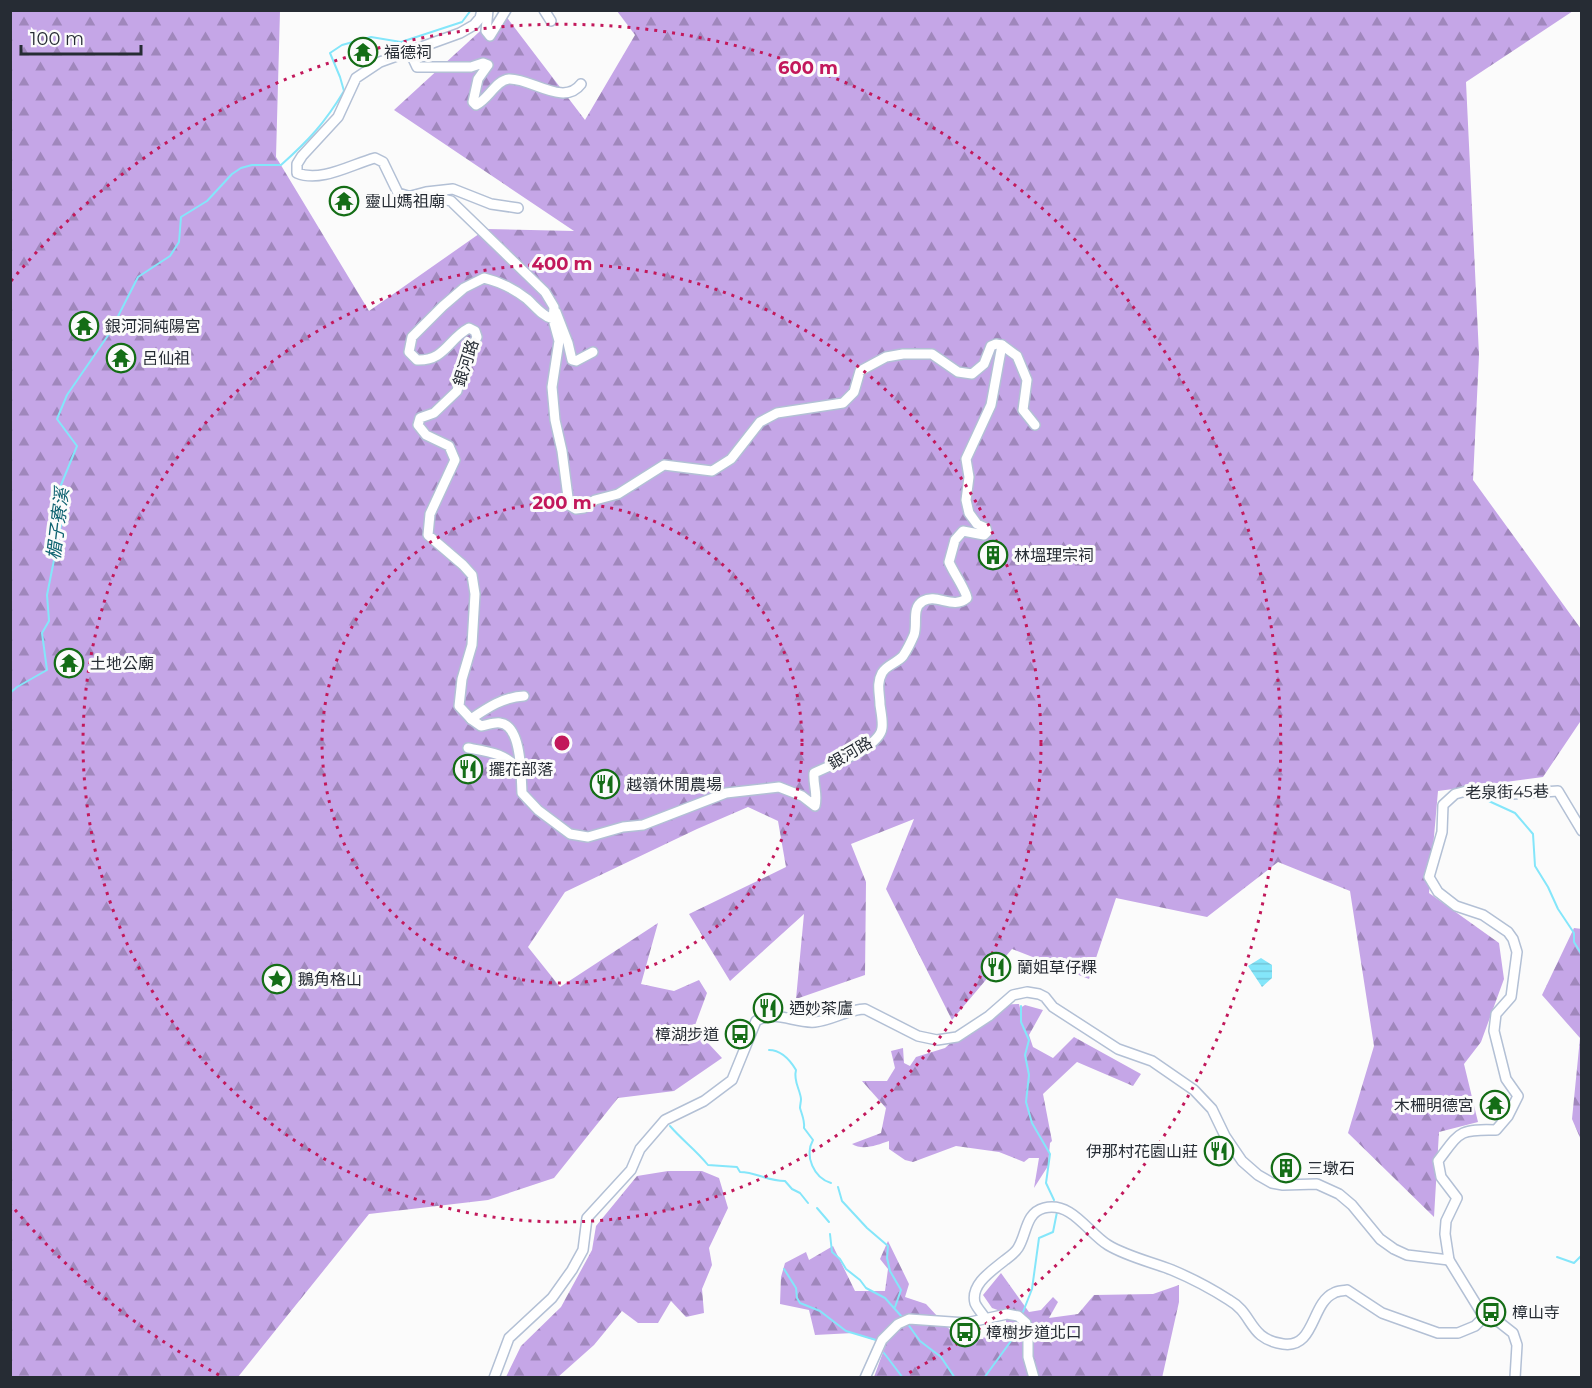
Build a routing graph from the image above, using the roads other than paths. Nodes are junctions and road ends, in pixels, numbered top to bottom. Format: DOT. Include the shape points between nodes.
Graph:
graph roads {
  1 [pos="482,10"];
  2 [pos="488,10"];
  3 [pos="506,10"];
  4 [pos="544,10"];
  5 [pos="551,21"];
  6 [pos="410,52"];
  7 [pos="581,84"];
  8 [pos="408,196"];
  9 [pos="518,208"];
  10 [pos="554,307"];
  11 [pos="553,320"];
  12 [pos="1002,345"];
  13 [pos="593,352"];
  14 [pos="1035,425"];
  15 [pos="524,696"];
  16 [pos="471,719"];
  17 [pos="468,748"];
  18 [pos="520,771"];
  19 [pos="1581,831"];
  20 [pos="1449,1260"];
  21 [pos="1484,1317"];
  22 [pos="985,1318"];
  23 [pos="494,1377"];
  24 [pos="865,1377"];
  25 [pos="1034,1377"];
  26 [pos="1515,1377"];
  1 -- 6 [label="street" via="474,25"];
  2 -- 3 [label="street" via="486,31 490,36"];
  4 -- 5 [label="street"];
  6 -- 7 [label="street" via="417,67 488,65 478,79 473,102 476,105 508,79 530,82 551,91 570,92"];
  6 -- 8 [label="street" via="380,62 356,78 338,117 297,164 297,173 303,176 330,173 375,158 382,162 398,193"];
  8 -- 9 [label="street" via="453,189 491,204"];
  8 -- 10 [label="street" via="451,201 545,292"];
  10 -- 11 [label="street"];
  10 -- 13 [label="street" via="572,360"];
  11 -- 12 [label="street" via="559,341 552,387 555,420 567,499 576,509 618,494 664,465 712,471 731,459 760,422 777,413 843,403 854,392 860,371 886,357 933,354 958,372 972,374 984,364 991,346"];
  11 -- 16 [label="street, 銀河路" via="506,284 484,278 464,288 412,337 409,352 417,360 428,360 445,351 469,328 476,331 477,337 457,391 435,413 420,418 418,425 426,435 448,446 455,460 430,514 428,535 472,575 472,645 459,706"];
  12 -- 14 [label="street" via="1017,356 1027,380 1023,410"];
  12 -- 18 [label="street, 銀河路" via="991,405 966,459 969,513 987,532 984,535 963,531 955,540 949,562 967,598 962,603 949,603 933,598 916,609 915,633 902,656 882,671 878,683 882,729 875,741 863,749 814,773 815,806 779,787 726,793 643,825 588,837 570,834 538,810 522,793"];
  15 -- 16 [label="street" via="494,704"];
  16 -- 18 [label="street, 銀河路" via="481,726 508,726 517,743"];
  17 -- 18 [label="street" via="509,759"];
  19 -- 20 [label="street, 老泉街45巷" via="1558,791 1513,794 1470,790 1455,794 1443,805 1442,832 1430,877 1438,892 1456,906 1483,915 1508,932 1517,952 1511,997 1496,1014 1494,1031 1506,1079 1518,1096 1496,1130 1459,1134 1438,1161 1441,1176 1457,1198 1446,1221"];
  20 -- 21 [label="street"];
  20 -- 23 [label="street" via="1407,1255 1394,1249 1339,1194 1317,1184 1283,1185 1258,1175 1242,1161 1212,1109 1194,1090 1152,1061 1118,1049 1053,1007 1039,993 1013,995 957,1037 937,1040 918,1036 865,1009 814,1022 762,1017 756,1021 732,1080 704,1101 665,1120 640,1149 631,1170 587,1218 583,1250 572,1270 552,1299 509,1338"];
  21 -- 22 [label="street" via="1458,1333 1438,1333 1382,1313 1347,1290 1334,1292 1323,1301 1309,1333 1297,1343 1286,1345 1265,1339 1232,1301 1175,1271 1107,1245 1059,1207 1043,1208 1033,1214 1018,1250 984,1277 974,1293 975,1304"];
  21 -- 26 [label="street" via="1513,1333 1517,1345"];
  22 -- 24 [label="street" via="966,1323 909,1319 897,1324 882,1340"];
  22 -- 25 [label="street" via="1007,1314 1026,1323 1028,1357"];
}
